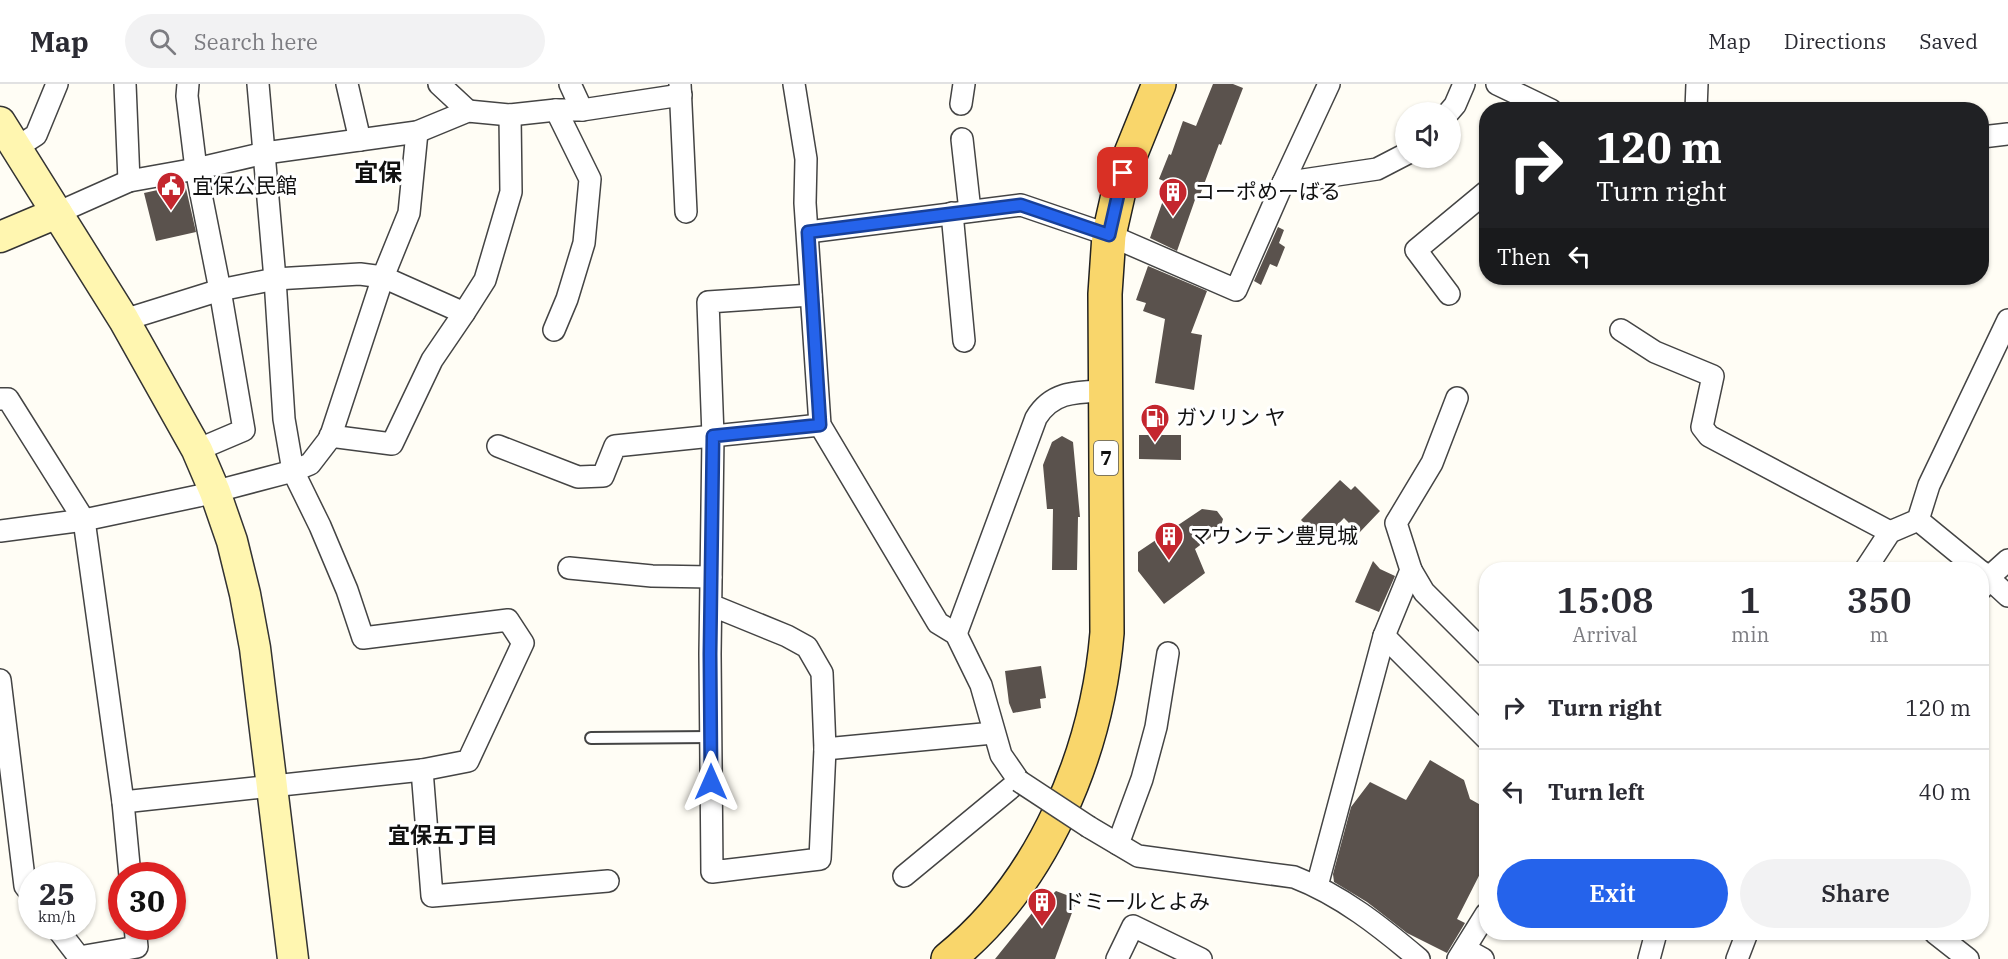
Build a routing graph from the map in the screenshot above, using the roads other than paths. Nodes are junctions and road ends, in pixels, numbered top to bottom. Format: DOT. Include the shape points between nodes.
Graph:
graph roads {
  1 [pos="57,84"];
  2 [pos="125,84"];
  3 [pos="188,84"];
  4 [pos="258,84"];
  5 [pos="346,84"];
  6 [pos="439,84"];
  7 [pos="570,84"];
  8 [pos="794,84"];
  9 [pos="1159,84"];
  10 [pos="1329,84"];
  11 [pos="1464,84"];
  12 [pos="1497,84"];
  13 [pos="1697,84"];
  14 [pos="681,90"];
  15 [pos="1456,102"];
  16 [pos="1534,102"];
  17 [pos="1696,102"];
  18 [pos="556,110"];
  19 [pos="582,110"];
  20 [pos="468,111"];
  21 [pos="510,115"];
  22 [pos="0,122"];
  23 [pos="417,132"];
  24 [pos="2008,134"];
  25 [pos="1989,136"];
  26 [pos="962,138"];
  27 [pos="360,140"];
  28 [pos="16,148"];
  29 [pos="265,153"];
  30 [pos="1395,160"];
  31 [pos="196,169"];
  32 [pos="129,182"];
  33 [pos="1283,183"];
  34 [pos="1479,198"];
  35 [pos="686,212"];
  36 [pos="961,212"];
  37 [pos="57,213"];
  38 [pos="808,232"];
  39 [pos="1109,235"];
  40 [pos="0,237"];
  41 [pos="384,277"];
  42 [pos="275,279"];
  43 [pos="220,290"];
  44 [pos="1449,294"];
  45 [pos="812,295"];
  46 [pos="465,313"];
  47 [pos="124,320"];
  48 [pos="2008,320"];
  49 [pos="554,330"];
  50 [pos="1621,330"];
  51 [pos="964,341"];
  52 [pos="1105,391"];
  53 [pos="1457,398"];
  54 [pos="0,399"];
  55 [pos="820,425"];
  56 [pos="330,436"];
  57 [pos="713,436"];
  58 [pos="498,446"];
  59 [pos="197,450"];
  60 [pos="292,471"];
  61 [pos="215,492"];
  62 [pos="84,520"];
  63 [pos="1918,520"];
  64 [pos="0,531"];
  65 [pos="1890,532"];
  66 [pos="2008,560"];
  67 [pos="1870,562"];
  68 [pos="1965,562"];
  69 [pos="569,568"];
  70 [pos="1411,570"];
  71 [pos="1989,572"];
  72 [pos="711,577"];
  73 [pos="1989,582"];
  74 [pos="2008,596"];
  75 [pos="711,605"];
  76 [pos="956,634"];
  77 [pos="1384,636"];
  78 [pos="1479,647"];
  79 [pos="1168,653"];
  80 [pos="0,680"];
  81 [pos="1479,731"];
  82 [pos="993,733"];
  83 [pos="711,737"];
  84 [pos="591,738"];
  85 [pos="825,749"];
  86 [pos="422,770"];
  87 [pos="1019,781"];
  88 [pos="272,786"];
  89 [pos="123,802"];
  90 [pos="1118,844"];
  91 [pos="21,862"];
  92 [pos="129,862"];
  93 [pos="903,876"];
  94 [pos="608,882"];
  95 [pos="1317,886"];
  96 [pos="1479,931"];
  97 [pos="66,940"];
  98 [pos="136,940"];
  99 [pos="1654,940"];
  100 [pos="1744,940"];
  101 [pos="1944,940"];
  102 [pos="1469,956"];
  103 [pos="293,959"];
  104 [pos="948,959"];
  105 [pos="1117,959"];
  106 [pos="1201,959"];
  107 [pos="1419,959"];
  108 [pos="1649,959"];
  109 [pos="1737,959"];
  110 [pos="1968,959"];
  1 -- 28 [label="street" via="36,135"];
  2 -- 32 [label="street"];
  3 -- 31 [label="street"];
  4 -- 29 [label="street"];
  5 -- 27 [label="street"];
  6 -- 20 [label="street"];
  7 -- 19 [label="street"];
  8 -- 38 [label="street" via="806,159"];
  9 -- 39 [label="main road, 7" via="1123,173"];
  10 -- 33 [label="street"];
  11 -- 15 [label="street"];
  12 -- 16 [label="street"];
  13 -- 17 [label="street"];
  14 -- 19 [label="street"];
  14 -- 35 [label="street"];
  18 -- 19 [label="street"];
  18 -- 21 [label="street"];
  18 -- 49 [label="street" via="590,179 584,243"];
  20 -- 21 [label="street"];
  20 -- 23 [label="street"];
  21 -- 46 [label="street" via="511,192 485,280"];
  22 -- 28 [label="street"];
  23 -- 27 [label="street"];
  23 -- 41 [label="street" via="409,213"];
  24 -- 25 [label="street"];
  26 -- 36 [label="street"];
  27 -- 29 [label="street"];
  28 -- 37 [label="street"];
  29 -- 31 [label="street"];
  29 -- 42 [label="street"];
  30 -- 33 [label="street" via="1377,169"];
  31 -- 32 [label="street"];
  31 -- 43 [label="street"];
  32 -- 37 [label="street"];
  33 -- 39 [label="street" via="1236,290"];
  34 -- 44 [label="street" via="1416,250"];
  36 -- 38 [label="street"];
  36 -- 39 [label="street" via="1021,205"];
  36 -- 51 [label="street"];
  37 -- 40 [label="street"];
  37 -- 47 [label="street"];
  38 -- 45 [label="street"];
  39 -- 52 [label="main road, 7"];
  41 -- 42 [label="street" via="360,273"];
  41 -- 46 [label="street"];
  41 -- 56 [label="street"];
  42 -- 43 [label="street"];
  42 -- 60 [label="street" via="284,419"];
  43 -- 47 [label="street"];
  43 -- 59 [label="street" via="244,430"];
  45 -- 55 [label="street"];
  45 -- 57 [label="street" via="708,302"];
  46 -- 56 [label="street" via="432,360 392,444"];
  47 -- 59 [label="street"];
  48 -- 63 [label="street" via="1929,485"];
  50 -- 65 [label="street" via="1655,352 1713,376 1702,427 1709,436"];
  52 -- 76 [label="street" via="1063,395 1041,409"];
  52 -- 104 [label="main road, 7" via="1107,633 1092,726 1050,831 1031,866 996,912"];
  53 -- 70 [label="street" via="1432,463 1396,523"];
  54 -- 62 [label="street" via="8,399"];
  55 -- 57 [label="street"];
  55 -- 76 [label="street" via="938,623"];
  56 -- 60 [label="street" via="310,464"];
  57 -- 58 [label="street" via="615,446 603,476 578,477"];
  57 -- 72 [label="street"];
  59 -- 61 [label="street"];
  60 -- 61 [label="street"];
  60 -- 86 [label="street" via="320,526 363,638 508,620 523,643 468,760"];
  61 -- 62 [label="street"];
  61 -- 88 [label="street" via="245,594"];
  62 -- 64 [label="street"];
  62 -- 89 [label="street"];
  63 -- 65 [label="street"];
  63 -- 68 [label="street"];
  65 -- 67 [label="street"];
  66 -- 71 [label="street"];
  69 -- 72 [label="street"];
  70 -- 77 [label="street"];
  70 -- 78 [label="street" via="1424,592"];
  72 -- 75 [label="street"];
  73 -- 74 [label="street"];
  75 -- 83 [label="street"];
  75 -- 85 [label="street" via="807,647 822,674"];
  76 -- 82 [label="street" via="981,685"];
  77 -- 81 [label="street"];
  77 -- 95 [label="street"];
  79 -- 90 [label="street" via="1156,727"];
  80 -- 91 [label="street"];
  82 -- 85 [label="street"];
  82 -- 87 [label="street" via="1001,755"];
  83 -- 84 [label="lane"];
  83 -- 85 [label="street" via="712,872 820,859"];
  86 -- 88 [label="street"];
  86 -- 94 [label="street" via="432,896"];
  87 -- 90 [label="street, bridge"];
  87 -- 93 [label="street"];
  88 -- 89 [label="street"];
  88 -- 103 [label="street"];
  89 -- 92 [label="street"];
  90 -- 95 [label="street" via="1138,856 1294,877"];
  95 -- 107 [label="street" via="1382,927"];
  96 -- 102 [label="street"];
  97 -- 98 [label="street" via="79,957 137,947"];
  99 -- 108 [label="street"];
  100 -- 109 [label="street"];
  101 -- 110 [label="street"];
  105 -- 106 [label="street" via="1133,926"];
}
